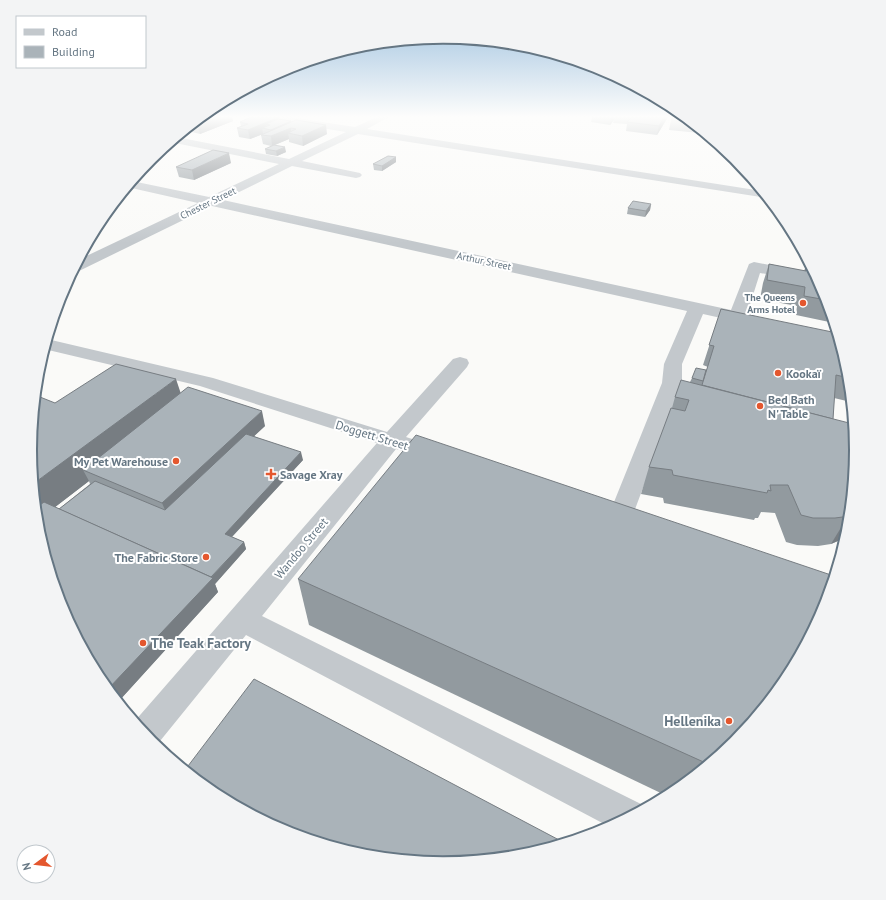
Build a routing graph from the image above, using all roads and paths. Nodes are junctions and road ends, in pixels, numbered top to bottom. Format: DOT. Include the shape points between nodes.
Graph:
graph roads {
  1 [pos="277,159"];
  2 [pos="299,159"];
  3 [pos="540,159"];
  4 [pos="293,162"];
  5 [pos="356,175"];
  6 [pos="135,185"];
  7 [pos="758,194"];
  8 [pos="211,202"];
  9 [pos="82,264"];
  10 [pos="810,278"];
  11 [pos="697,308"];
  12 [pos="737,317"];
  13 [pos="759,321"];
  14 [pos="51,345"];
  15 [pos="460,363"];
  16 [pos="391,441"];
  17 [pos="458,462"];
  18 [pos="600,506"];
  19 [pos="241,619"];
  20 [pos="149,729"];
  21 [pos="623,814"];
  1 -- 4 [label="street"];
  2 -- 4 [label="street, Chester Street"];
  3 -- 7 [label="street"];
  4 -- 5 [label="street"];
  4 -- 8 [label="street, Chester Street"];
  6 -- 8 [label="street, Arthur Street"];
  8 -- 9 [label="street, Chester Street"];
  8 -- 11 [label="street, Arthur Street"];
  10 -- 12 [label="street" via="754,267"];
  11 -- 12 [label="street, Arthur Street"];
  11 -- 18 [label="street" via="673,364 672,384 631,516"];
  12 -- 13 [label="street, Arthur Street"];
  14 -- 16 [label="street, Doggett Street" via="206,382"];
  15 -- 16 [label="street, Wandoo Street"];
  16 -- 17 [label="street, Doggett Street"];
  16 -- 19 [label="street, Wandoo Street"];
  19 -- 20 [label="street, Wandoo Street"];
  19 -- 21 [label="street"];
}
